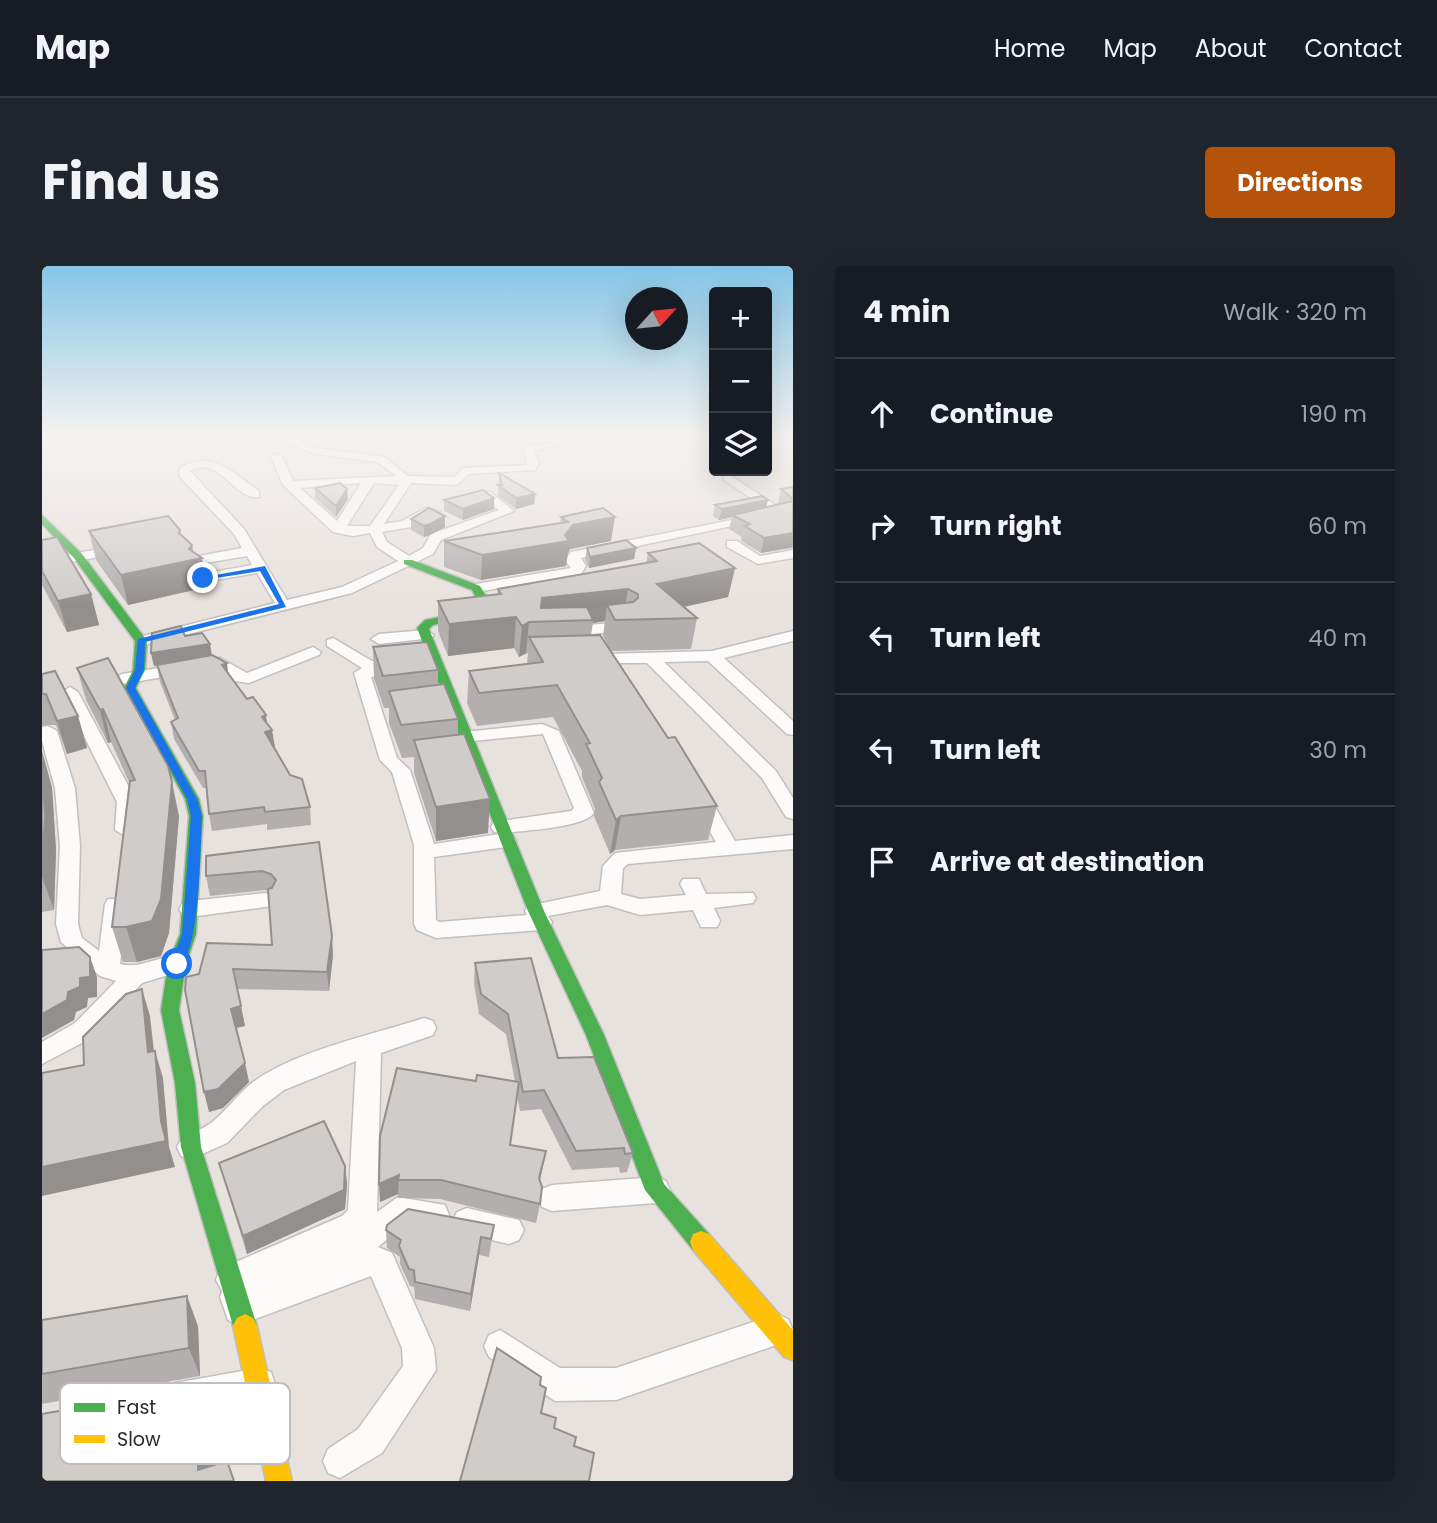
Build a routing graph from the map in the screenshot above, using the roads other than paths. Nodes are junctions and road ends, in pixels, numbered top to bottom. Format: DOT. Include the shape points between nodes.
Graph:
graph roads {
  1 [pos="199,491"];
  2 [pos="251,491"];
  3 [pos="296,491"];
  4 [pos="363,491"];
  5 [pos="401,491"];
  6 [pos="748,491"];
  7 [pos="256,494"];
  8 [pos="486,495"];
  9 [pos="302,497"];
  10 [pos="788,517"];
  11 [pos="42,518"];
  12 [pos="461,527"];
  13 [pos="338,529"];
  14 [pos="374,529"];
  15 [pos="732,544"];
  16 [pos="140,545"];
  17 [pos="251,551"];
  18 [pos="793,554"];
  19 [pos="78,556"];
  20 [pos="193,561"];
  21 [pos="408,562"];
  22 [pos="42,564"];
  23 [pos="262,568"];
  24 [pos="203,578"];
  25 [pos="476,588"];
  26 [pos="283,605"];
  27 [pos="622,628"];
  28 [pos="590,630"];
  29 [pos="544,634"];
  30 [pos="426,635"];
  31 [pos="793,636"];
  32 [pos="380,640"];
  33 [pos="141,641"];
  34 [pos="333,643"];
  35 [pos="313,652"];
  36 [pos="712,656"];
  37 [pos="597,659"];
  38 [pos="652,659"];
  39 [pos="436,664"];
  40 [pos="135,678"];
  41 [pos="109,682"];
  42 [pos="623,691"];
  43 [pos="68,693"];
  44 [pos="453,708"];
  45 [pos="430,710"];
  46 [pos="793,730"];
  47 [pos="48,731"];
  48 [pos="464,737"];
  49 [pos="472,758"];
  50 [pos="452,760"];
  51 [pos="425,764"];
  52 [pos="398,767"];
  53 [pos="689,779"];
  54 [pos="793,779"];
  55 [pos="773,782"];
  56 [pos="793,813"];
  57 [pos="504,833"];
  58 [pos="793,842"];
  59 [pos="123,845"];
  60 [pos="729,846"];
  61 [pos="424,852"];
  62 [pos="218,865"];
  63 [pos="193,868"];
  64 [pos="118,887"];
  65 [pos="607,897"];
  66 [pos="745,898"];
  67 [pos="265,901"];
  68 [pos="190,909"];
  69 [pos="539,916"];
  70 [pos="177,964"];
  71 [pos="108,970"];
  72 [pos="135,977"];
  73 [pos="425,1028"];
  74 [pos="369,1048"];
  75 [pos="42,1054"];
  76 [pos="191,1147"];
  77 [pos="656,1190"];
  78 [pos="552,1198"];
  79 [pos="509,1230"];
  80 [pos="235,1295"];
  81 [pos="785,1339"];
  82 [pos="500,1346"];
  83 [pos="259,1383"];
  84 [pos="340,1461"];
  1 -- 17 [label="street"];
  2 -- 7 [label="street"];
  3 -- 9 [label="street"];
  4 -- 9 [label="street"];
  4 -- 13 [label="street"];
  5 -- 14 [label="street"];
  6 -- 10 [label="street"];
  8 -- 12 [label="street" via="508,511"];
  9 -- 13 [label="street"];
  10 -- 25 [label="street" via="576,555 572,560 579,566 576,570"];
  11 -- 19 [label="street"];
  12 -- 14 [label="street" via="429,511 406,524"];
  12 -- 21 [label="street" via="436,537 428,551"];
  13 -- 14 [label="street"];
  14 -- 21 [label="street" via="382,544"];
  15 -- 18 [label="street" via="758,560"];
  16 -- 19 [label="street"];
  17 -- 20 [label="street"];
  17 -- 23 [label="street"];
  19 -- 22 [label="street"];
  19 -- 33 [label="street"];
  21 -- 25 [label="street"];
  21 -- 26 [label="street" via="347,590"];
  23 -- 24 [label="street"];
  23 -- 26 [label="street"];
  25 -- 30 [label="street" via="489,611 429,622 423,628"];
  26 -- 33 [label="street"];
  27 -- 28 [label="street"];
  28 -- 29 [label="street"];
  28 -- 37 [label="street"];
  30 -- 32 [label="street"];
  30 -- 39 [label="street"];
  31 -- 36 [label="street"];
  33 -- 40 [label="street"];
  34 -- 39 [label="street" via="374,667"];
  35 -- 40 [label="street" via="249,678 240,678 220,663"];
  36 -- 38 [label="street"];
  36 -- 46 [label="street"];
  37 -- 38 [label="street"];
  37 -- 42 [label="street"];
  38 -- 55 [label="street"];
  39 -- 44 [label="street"];
  39 -- 52 [label="street" via="363,673 381,716 389,760"];
  40 -- 41 [label="street"];
  40 -- 63 [label="street" via="130,688 192,799 196,816"];
  43 -- 59 [label="street" via="127,802"];
  44 -- 45 [label="street"];
  44 -- 48 [label="street"];
  47 -- 71 [label="street" via="65,788 70,846 67,924 72,942"];
  48 -- 49 [label="street"];
  48 -- 57 [label="street" via="550,731 584,808 584,813 574,817"];
  49 -- 50 [label="street"];
  49 -- 57 [label="street"];
  51 -- 52 [label="street"];
  52 -- 61 [label="street"];
  53 -- 60 [label="street"];
  54 -- 55 [label="street"];
  55 -- 56 [label="street"];
  57 -- 61 [label="street"];
  57 -- 69 [label="street"];
  58 -- 60 [label="street"];
  60 -- 65 [label="street" via="622,858 613,866 612,891"];
  61 -- 69 [label="street" via="427,927 436,930"];
  62 -- 63 [label="street"];
  63 -- 68 [label="street"];
  64 -- 71 [label="street"];
  65 -- 66 [label="street" via="640,907"];
  65 -- 69 [label="street"];
  67 -- 68 [label="street"];
  68 -- 70 [label="street" via="188,934"];
  69 -- 77 [label="street" via="595,1035"];
  70 -- 72 [label="street"];
  70 -- 76 [label="street" via="170,1010 185,1083"];
  71 -- 72 [label="street"];
  72 -- 75 [label="street" via="84,1030"];
  73 -- 74 [label="street"];
  74 -- 76 [label="street" via="274,1083 227,1129 209,1142"];
  74 -- 80 [label="street" via="362,1216"];
  76 -- 80 [label="street"];
  77 -- 78 [label="street"];
  77 -- 81 [label="street"];
  79 -- 80 [label="street" via="398,1211 374,1234"];
  80 -- 83 [label="street"];
  80 -- 84 [label="street" via="375,1260 381,1263 418,1348 420,1370 370,1441"];
  81 -- 82 [label="street" via="616,1384 555,1385"];
}
